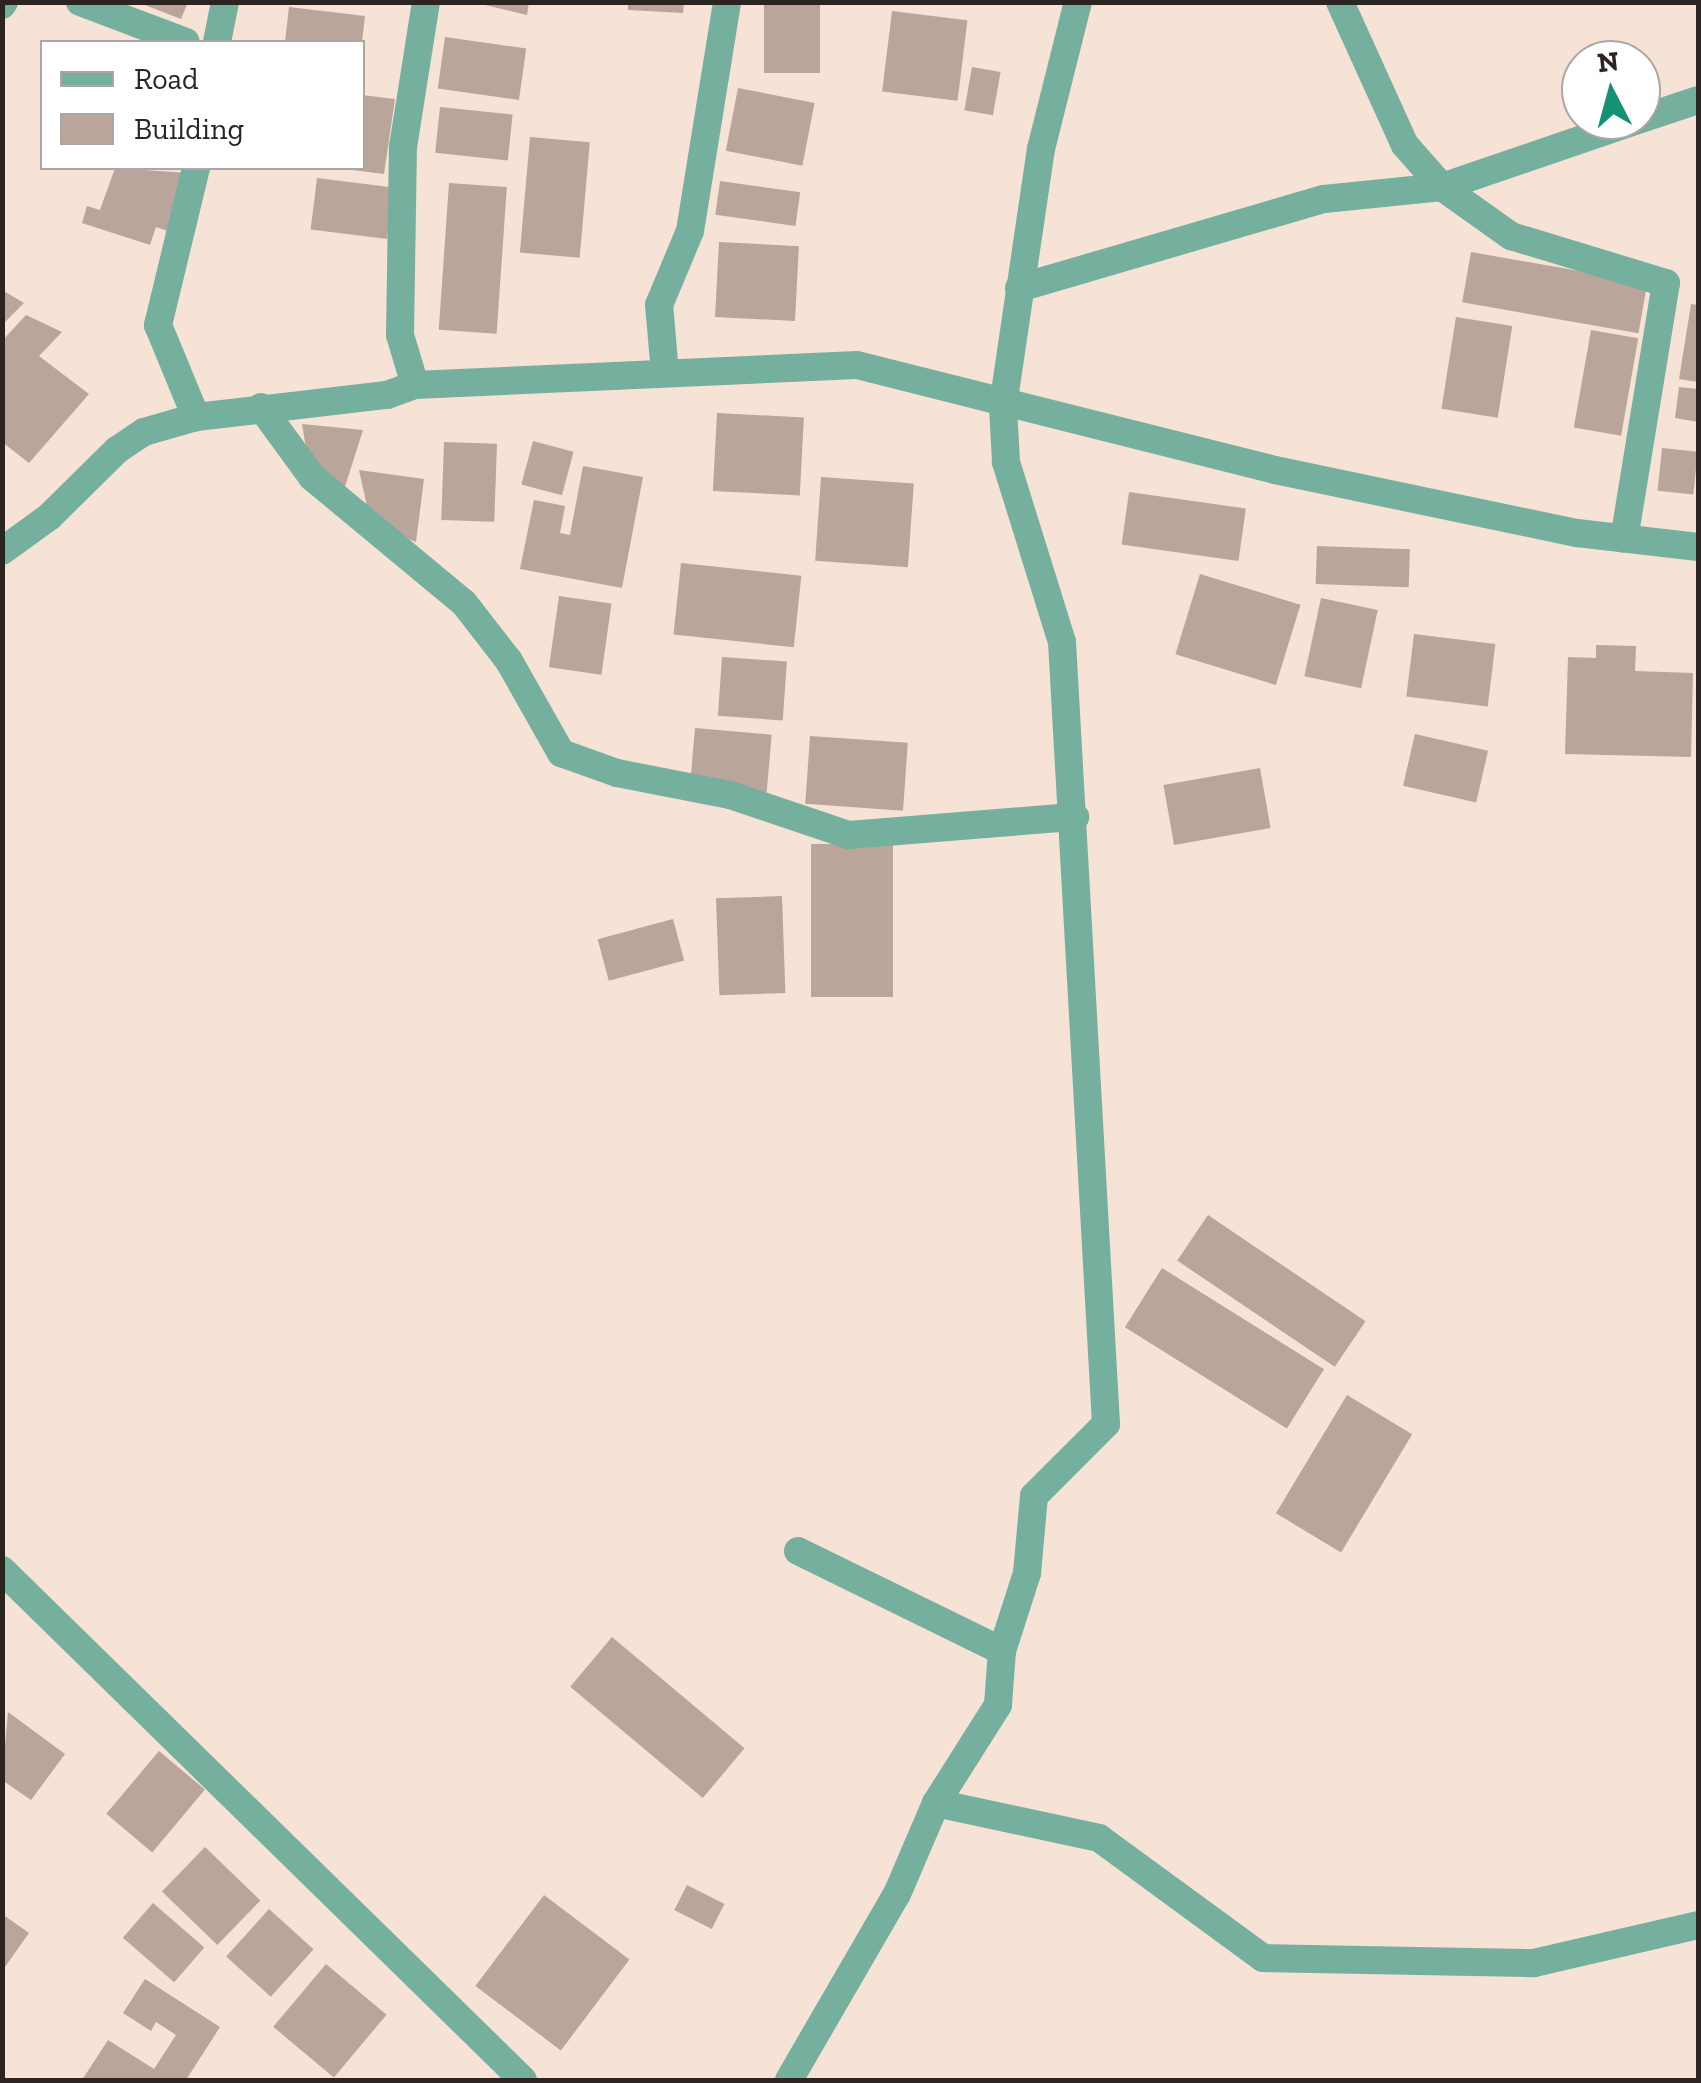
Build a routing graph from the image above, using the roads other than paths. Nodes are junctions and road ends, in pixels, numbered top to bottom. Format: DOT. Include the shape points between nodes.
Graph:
graph roads {
  1 [pos="80,2"];
  2 [pos="226,2"];
  3 [pos="426,2"];
  4 [pos="728,2"];
  5 [pos="1078,2"];
  6 [pos="1340,2"];
  7 [pos="181,40"];
  8 [pos="217,40"];
  9 [pos="1698,100"];
  10 [pos="1661,113"];
  11 [pos="1580,140"];
  12 [pos="196,170"];
  13 [pos="1442,186"];
  14 [pos="1019,288"];
  15 [pos="664,373"];
  16 [pos="415,385"];
  17 [pos="1003,406"];
  18 [pos="261,407"];
  19 [pos="196,417"];
  20 [pos="1624,538"];
  21 [pos="1698,547"];
  22 [pos="2,551"];
  23 [pos="1075,817"];
  24 [pos="798,1551"];
  25 [pos="2,1570"];
  26 [pos="1002,1650"];
  27 [pos="936,1803"];
  28 [pos="1698,1925"];
  29 [pos="523,2080"];
  30 [pos="789,2080"];
  1 -- 7 [label="street"];
  2 -- 8 [label="street"];
  3 -- 16 [label="street" via="403,148 400,334"];
  4 -- 15 [label="street" via="690,232 659,305"];
  5 -- 14 [label="street" via="1041,149"];
  6 -- 13 [label="street" via="1405,145"];
  9 -- 10 [label="street"];
  11 -- 13 [label="street"];
  12 -- 19 [label="street" via="158,325"];
  13 -- 14 [label="street" via="1324,199"];
  13 -- 20 [label="street" via="1511,236 1666,283"];
  14 -- 17 [label="street"];
  15 -- 16 [label="street"];
  15 -- 17 [label="street" via="875,366"];
  16 -- 18 [label="street" via="387,395"];
  17 -- 20 [label="street" via="1274,470"];
  17 -- 23 [label="street" via="1006,462 1062,642"];
  18 -- 19 [label="street"];
  18 -- 23 [label="street" via="312,477 464,603 509,661 560,754 730,795 849,836"];
  19 -- 22 [label="street" via="144,432 116,450 50,517"];
  20 -- 21 [label="street"];
  23 -- 26 [label="street" via="1087,1175 1106,1424 1034,1496 1027,1573"];
  24 -- 26 [label="street"];
  25 -- 29 [label="street"];
  26 -- 27 [label="street" via="998,1706"];
  27 -- 28 [label="street" via="1099,1838 1263,1958 1534,1964"];
  27 -- 30 [label="street" via="897,1894"];
}
